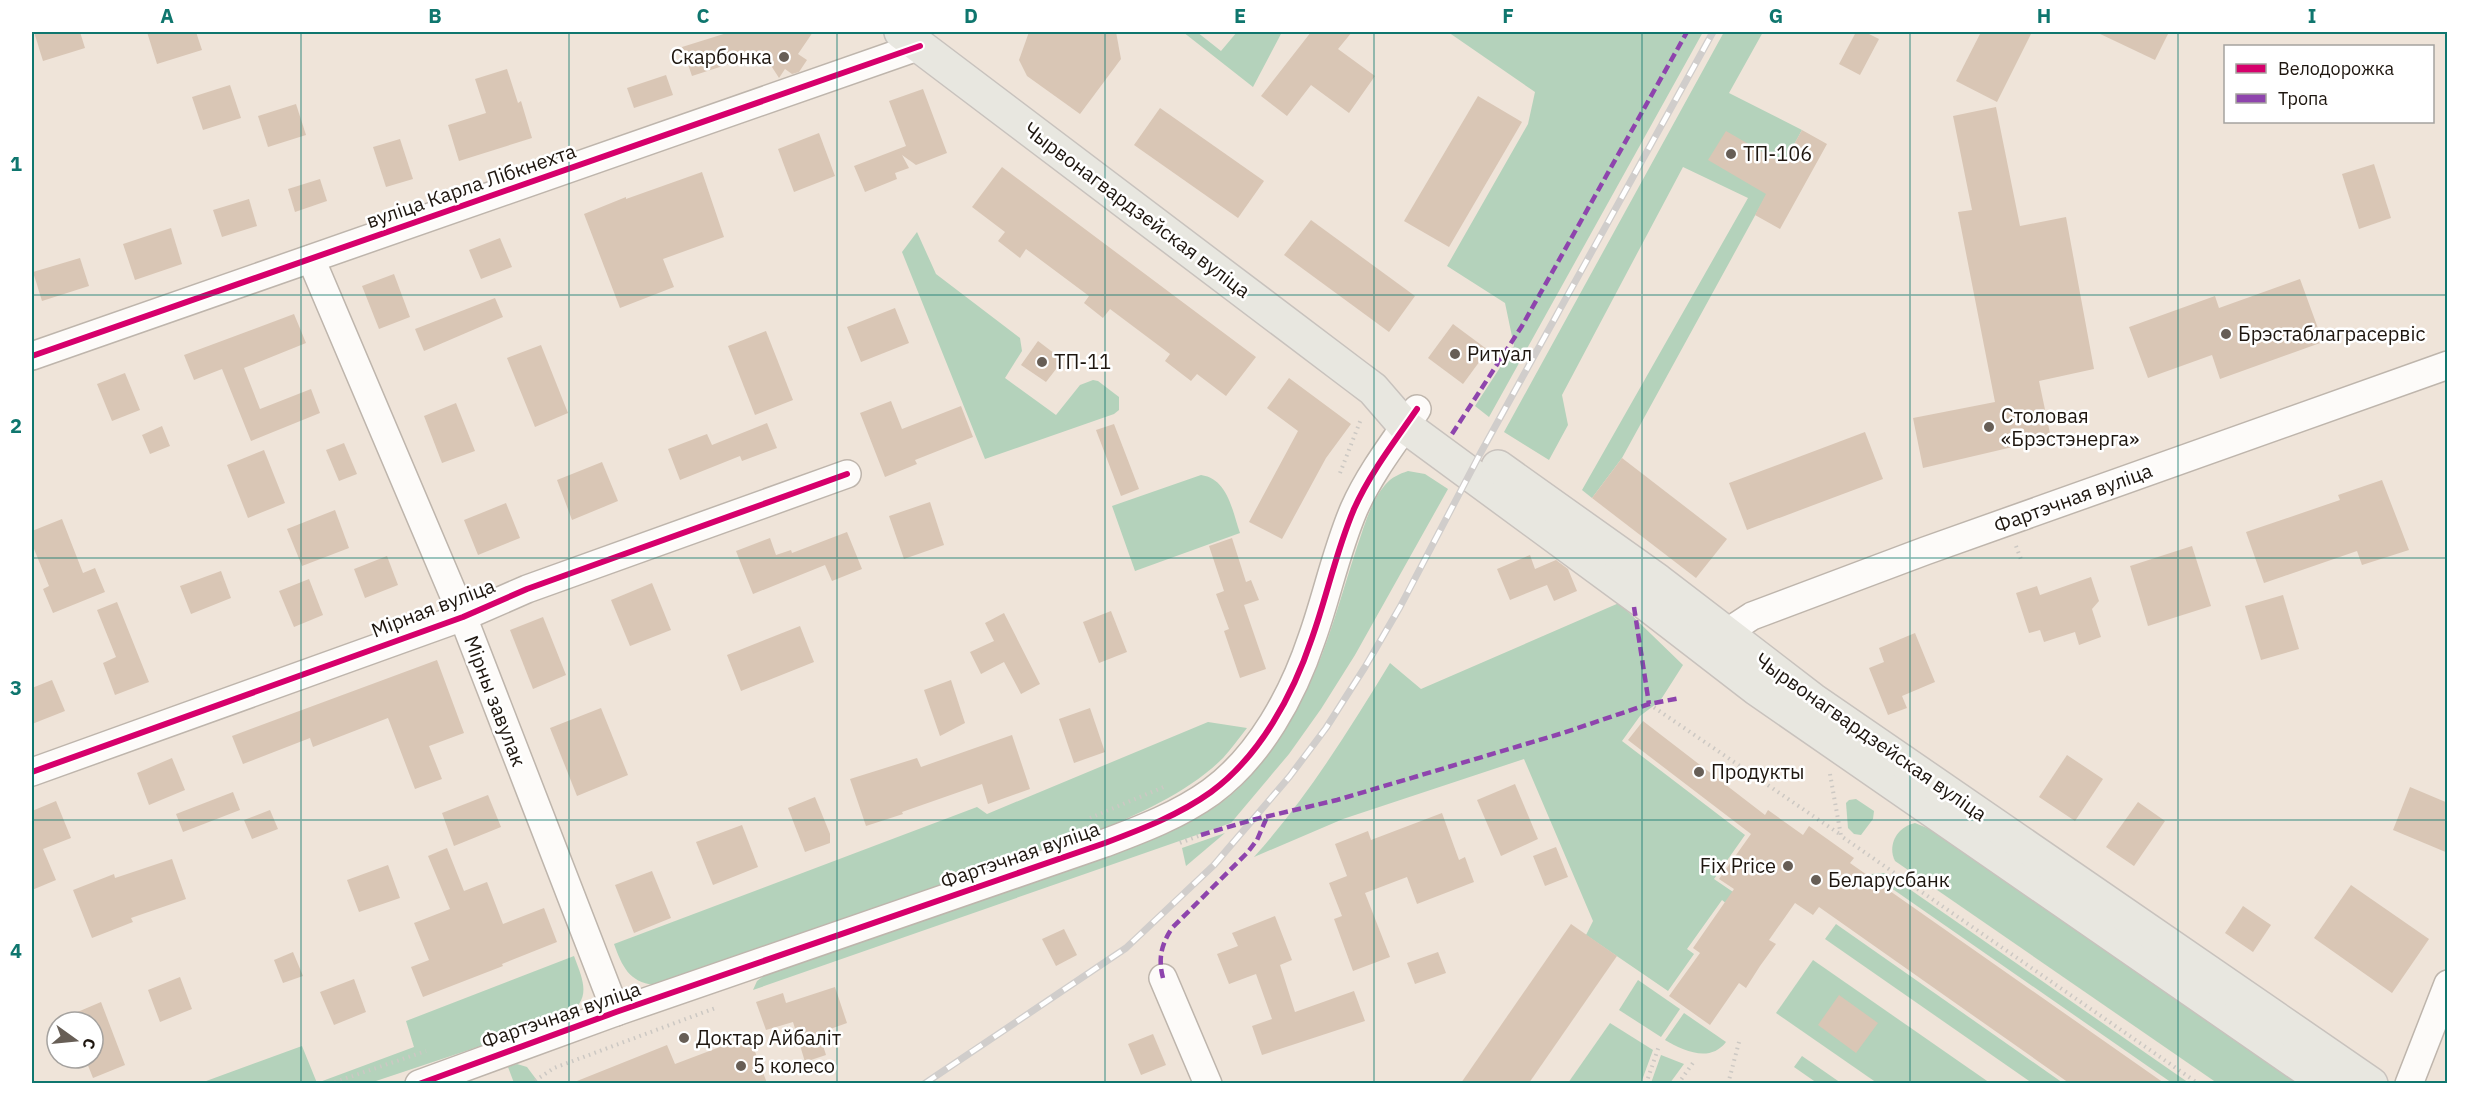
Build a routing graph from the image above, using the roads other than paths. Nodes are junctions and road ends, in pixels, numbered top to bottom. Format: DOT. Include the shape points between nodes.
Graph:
graph roads {
  1 [pos="911,39"];
  2 [pos="311,259"];
  3 [pos="32,356"];
  4 [pos="2448,365"];
  5 [pos="1411,418"];
  6 [pos="847,474"];
  7 [pos="463,617"];
  8 [pos="1718,643"];
  9 [pos="32,772"];
  10 [pos="1163,978"];
  11 [pos="2448,984"];
  12 [pos="616,1012"];
  13 [pos="419,1083"];
  14 [pos="1208,1083"];
  15 [pos="2328,1083"];
  16 [pos="2371,1083"];
  17 [pos="2409,1083"];
  1 -- 2 [label="street, вуліца Карла Лібкнехта"];
  1 -- 5 [label="main road, Чырвонагвардзейская вуліца" via="1367,404"];
  2 -- 3 [label="street, вуліца Карла Лібкнехта"];
  2 -- 7 [label="street, Мірны завулак"];
  4 -- 8 [label="street, Фартэчная вуліца" via="1752,615"];
  5 -- 8 [label="main road, Чырвонагвардзейская вуліца" via="1658,581"];
  5 -- 12 [label="street, Фартэчная вуліца" via="1354,509 1312,639 1284,702 1238,768 1212,791 1148,827 1105,843"];
  6 -- 7 [label="street, Мірная вуліца" via="527,589"];
  7 -- 9 [label="street, Мірная вуліца"];
  7 -- 12 [label="street, Мірны завулак"];
  8 -- 15 [label="main road, Чырвонагвардзейская вуліца" via="1803,721"];
  8 -- 16 [label="main road, Чырвонагвардзейская вуліца" via="1813,700"];
  10 -- 14 [label="street"];
  11 -- 17 [label="street"];
  12 -- 13 [label="street, Фартэчная вуліца"];
}
